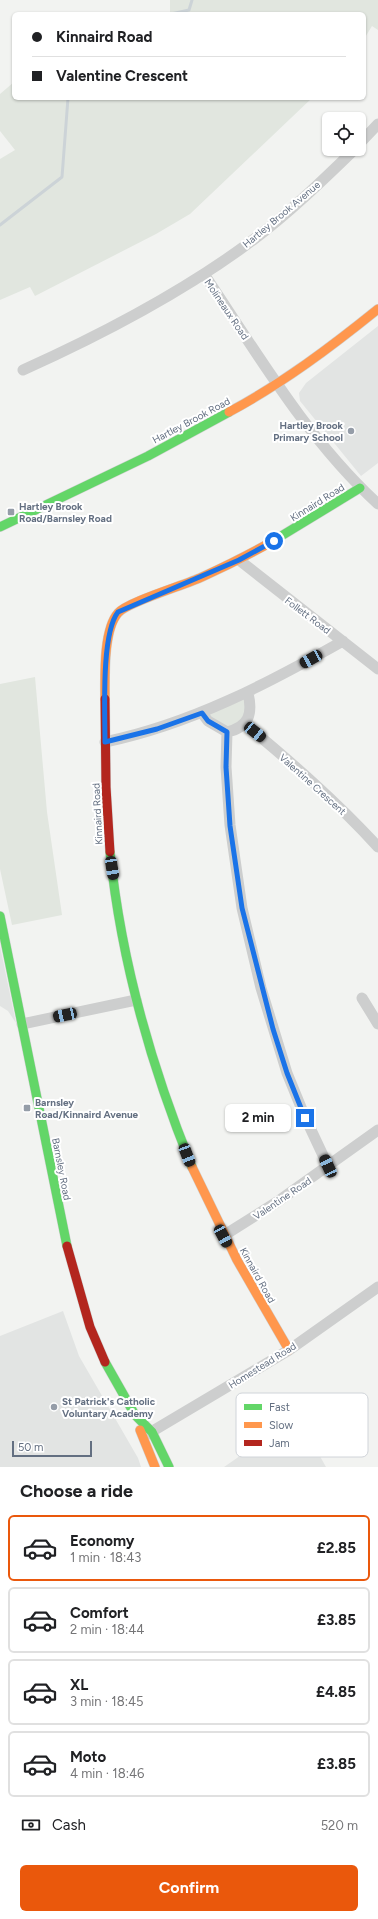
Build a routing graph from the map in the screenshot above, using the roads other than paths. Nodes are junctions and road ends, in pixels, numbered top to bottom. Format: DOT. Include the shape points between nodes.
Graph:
graph roads {
  1 [pos="378,124"];
  2 [pos="366,137"];
  3 [pos="348,156"];
  4 [pos="204,274"];
  5 [pos="378,309"];
  6 [pos="23,370"];
  7 [pos="277,383"];
  8 [pos="360,488"];
  9 [pos="378,504"];
  10 [pos="0,527"];
  11 [pos="239,560"];
  12 [pos="343,641"];
  13 [pos="378,669"];
  14 [pos="248,693"];
  15 [pos="202,713"];
  16 [pos="245,724"];
  17 [pos="227,732"];
  18 [pos="105,742"];
  19 [pos="378,847"];
  20 [pos="0,916"];
  21 [pos="362,998"];
  22 [pos="136,1000"];
  23 [pos="22,1024"];
  24 [pos="378,1024"];
  25 [pos="378,1130"];
  26 [pos="328,1166"];
  27 [pos="223,1236"];
  28 [pos="378,1287"];
  29 [pos="289,1350"];
  30 [pos="147,1435"];
  31 [pos="155,1467"];
  32 [pos="169,1467"];
  1 -- 2 [label="street"];
  3 -- 4 [label="street, Hartley Brook Avenue" via="293,208"];
  4 -- 6 [label="street, Molineaux Road" via="145,310"];
  4 -- 7 [label="street, Molineaux Road"];
  5 -- 7 [label="street, Hartley Brook Road" via="320,356"];
  7 -- 8 [label="street, Molineaux Road" via="335,460"];
  7 -- 10 [label="street, Hartley Brook Road" via="211,424"];
  8 -- 9 [label="street, Molineaux Road"];
  8 -- 11 [label="street, Kinnaird Road" via="312,519"];
  11 -- 12 [label="street, Follett Road"];
  11 -- 18 [label="street, Kinnaird Road" via="125,608 113,618 107,653"];
  12 -- 13 [label="street, Follett Road"];
  12 -- 14 [label="street"];
  14 -- 15 [label="street"];
  14 -- 16 [label="street" via="251,704"];
  15 -- 17 [label="street" via="208,721"];
  15 -- 18 [label="street" via="157,729"];
  16 -- 17 [label="street" via="237,730"];
  16 -- 19 [label="street, Valentine Crescent" via="336,803"];
  17 -- 26 [label="street" via="226,767 230,826 242,908 261,988 287,1073"];
  18 -- 22 [label="street, Kinnaird Road" via="110,854 120,923"];
  20 -- 23 [label="street, Barnsley Road"];
  21 -- 24 [label="street"];
  22 -- 23 [label="street"];
  22 -- 27 [label="street, Kinnaird Road" via="168,1106"];
  23 -- 30 [label="street, Barnsley Road" via="66,1243 78,1288 101,1354"];
  25 -- 26 [label="street, Valentine Road"];
  26 -- 27 [label="street, Valentine Road"];
  27 -- 29 [label="street, Kinnaird Road"];
  28 -- 29 [label="street, Homestead Road"];
  29 -- 30 [label="street, Homestead Road"];
  30 -- 31 [label="street, Barnsley Road"];
  30 -- 32 [label="street, Barnsley Road"];
}
